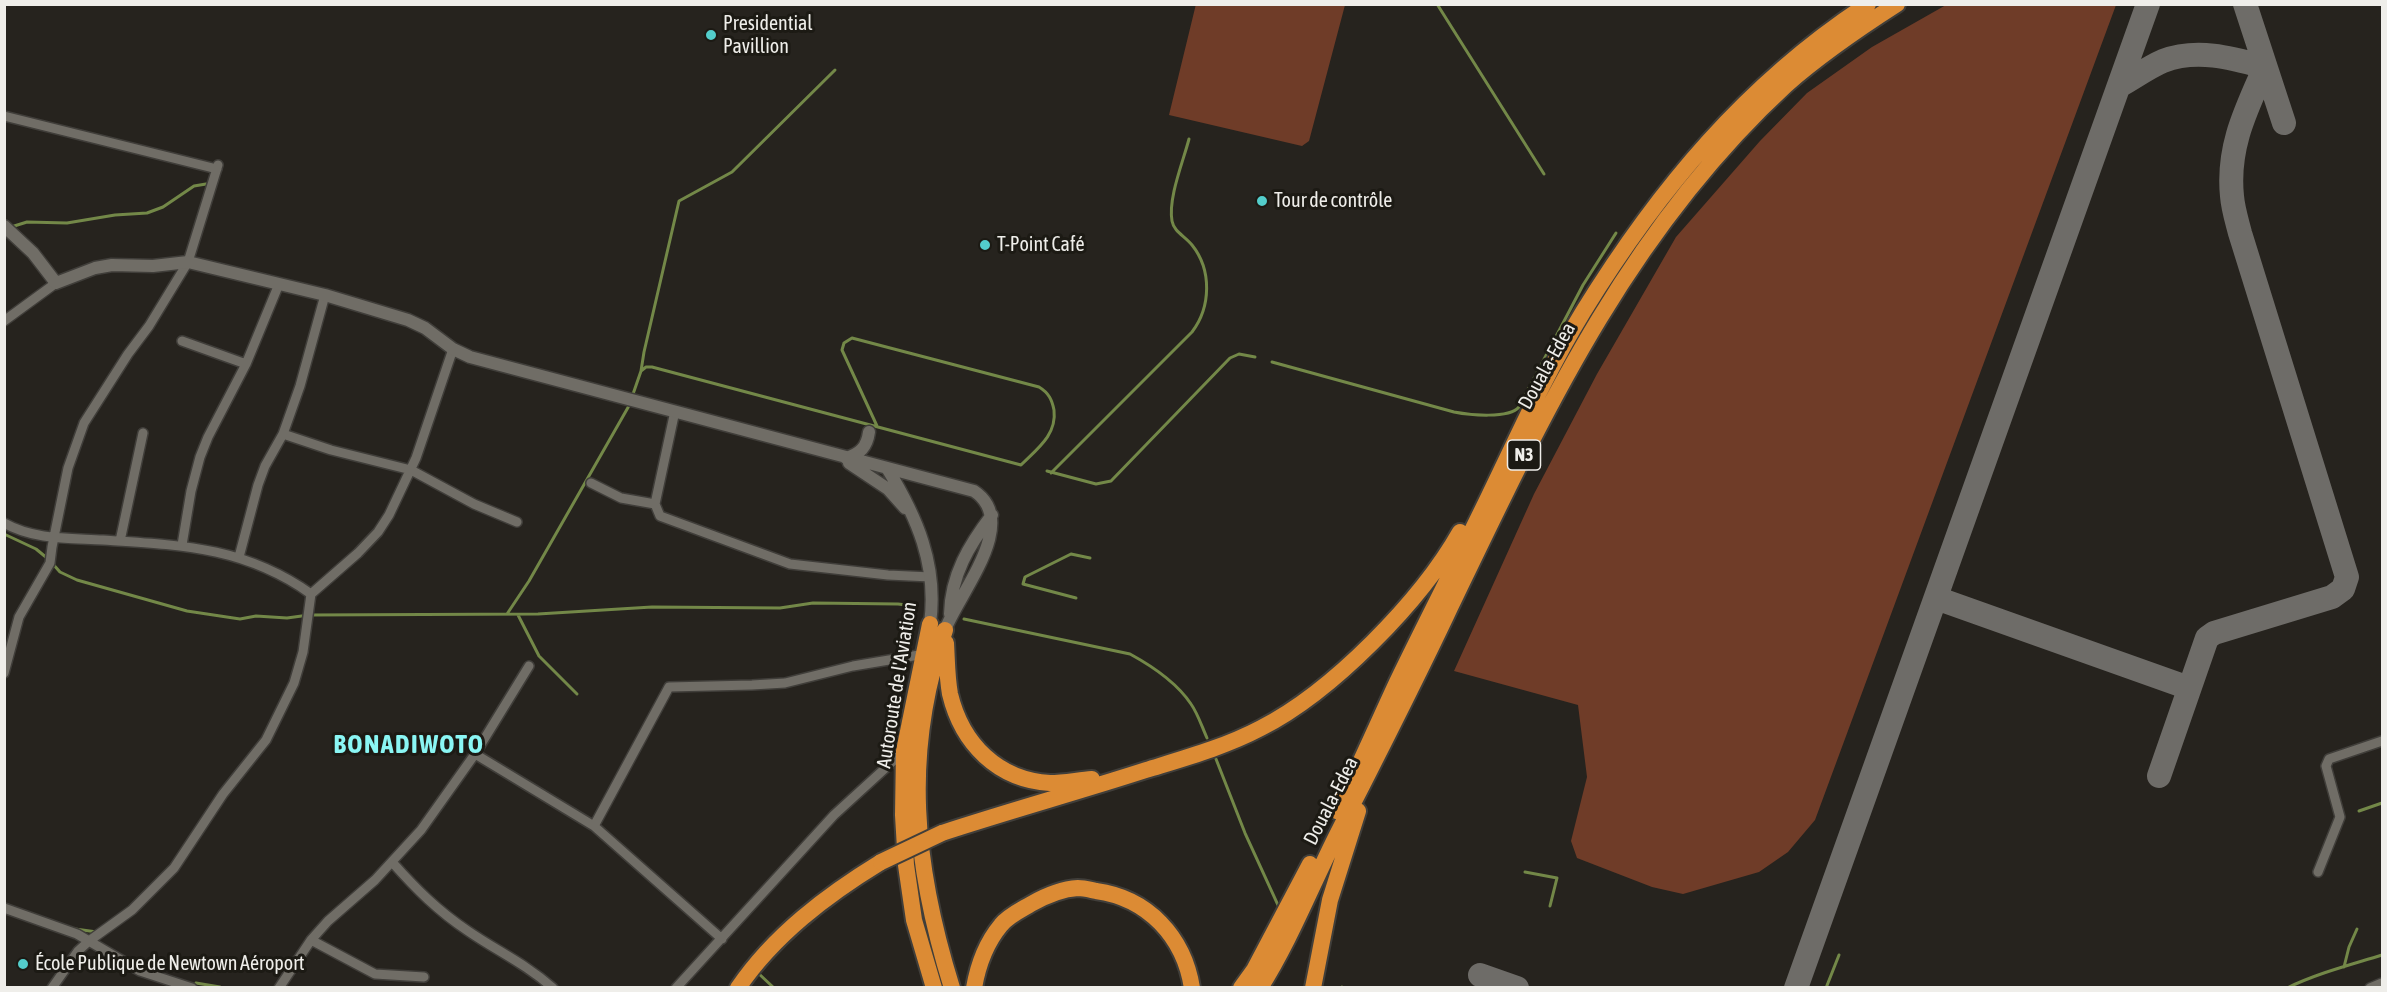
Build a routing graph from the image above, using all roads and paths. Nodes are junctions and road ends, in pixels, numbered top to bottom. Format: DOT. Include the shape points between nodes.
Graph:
graph roads {
  1 [pos="1868,4"];
  2 [pos="1897,4"];
  3 [pos="4,117"];
  4 [pos="4,226"];
  5 [pos="188,262"];
  6 [pos="56,283"];
  7 [pos="279,284"];
  8 [pos="325,295"];
  9 [pos="4,321"];
  10 [pos="182,341"];
  11 [pos="453,349"];
  12 [pos="246,363"];
  13 [pos="675,411"];
  14 [pos="869,432"];
  15 [pos="143,433"];
  16 [pos="1518,433"];
  17 [pos="283,434"];
  18 [pos="840,456"];
  19 [pos="887,468"];
  20 [pos="411,470"];
  21 [pos="591,483"];
  22 [pos="655,504"];
  23 [pos="517,522"];
  24 [pos="917,522"];
  25 [pos="4,523"];
  26 [pos="120,541"];
  27 [pos="53,542"];
  28 [pos="182,544"];
  29 [pos="239,557"];
  30 [pos="932,577"];
  31 [pos="312,594"];
  32 [pos="941,624"];
  33 [pos="931,654"];
  34 [pos="529,666"];
  35 [pos="4,674"];
  36 [pos="2382,741"];
  37 [pos="904,751"];
  38 [pos="476,754"];
  39 [pos="1374,762"];
  40 [pos="1129,776"];
  41 [pos="594,826"];
  42 [pos="392,862"];
  43 [pos="2318,872"];
  44 [pos="4,908"];
  45 [pos="722,939"];
  46 [pos="311,940"];
  47 [pos="89,941"];
  48 [pos="424,977"];
  49 [pos="2382,983"];
  50 [pos="52,987"];
  51 [pos="192,987"];
  52 [pos="279,987"];
  53 [pos="553,987"];
  54 [pos="676,987"];
  55 [pos="738,987"];
  56 [pos="934,987"];
  57 [pos="952,987"];
  58 [pos="974,987"];
  59 [pos="1192,987"];
  60 [pos="1241,987"];
  61 [pos="1260,987"];
  62 [pos="1313,987"];
  63 [pos="2370,987"];
  1 -- 16 [label="highway, Douala-Edea / N3" via="1802,50 1754,92 1659,200 1582,313"];
  2 -- 39 [label="highway, Douala-Edea / N3" via="1788,84 1712,162 1664,221 1594,325 1555,393"];
  3 -- 5 [label="street" via="217,167"];
  4 -- 6 [label="street"];
  5 -- 6 [label="street" via="112,265"];
  5 -- 7 [label="street"];
  5 -- 27 [label="street" via="84,423 68,468"];
  6 -- 9 [label="street"];
  7 -- 8 [label="street"];
  7 -- 12 [label="street"];
  8 -- 11 [label="street" via="408,320"];
  8 -- 17 [label="street"];
  10 -- 12 [label="street"];
  11 -- 13 [label="street" via="487,362"];
  11 -- 20 [label="street"];
  12 -- 28 [label="street" via="200,457"];
  13 -- 18 [label="street"];
  13 -- 22 [label="street"];
  14 -- 18 [label="street" via="864,448 853,456"];
  15 -- 26 [label="street"];
  16 -- 40 [label="highway" via="1450,550 1427,582 1359,655 1285,715 1261,729"];
  16 -- 60 [label="highway, Douala-Edea / N3" via="1331,822 1269,942"];
  17 -- 20 [label="street"];
  17 -- 29 [label="street" via="258,485"];
  18 -- 19 [label="street"];
  18 -- 24 [label="street" via="888,489"];
  19 -- 24 [label="street, Autoroute de l'Aviation"];
  19 -- 32 [label="street" via="974,491 986,501 992,515 960,564"];
  20 -- 23 [label="street"];
  20 -- 31 [label="street" via="378,532"];
  21 -- 22 [label="street" via="632,501"];
  22 -- 30 [label="street" via="660,516 790,564"];
  24 -- 30 [label="street, Autoroute de l'Aviation"];
  25 -- 27 [label="street"];
  26 -- 27 [label="street"];
  26 -- 28 [label="street"];
  27 -- 35 [label="street" via="50,563 19,617"];
  28 -- 29 [label="street"];
  29 -- 31 [label="street" via="273,570"];
  30 -- 32 [label="street, Autoroute de l'Aviation" via="932,606"];
  31 -- 47 [label="street" via="294,682 266,740 174,868 132,910"];
  32 -- 33 [label="highway, Autoroute de l'Aviation"];
  32 -- 40 [label="highway" via="956,713 979,752 999,769 1022,779 1051,783"];
  33 -- 37 [label="highway, Autoroute de l'Aviation"];
  33 -- 41 [label="street" via="785,682 669,687"];
  33 -- 57 [label="highway, Autoroute de l'Aviation" via="919,751 918,822 931,914"];
  34 -- 38 [label="street"];
  36 -- 43 [label="street" via="2329,759 2326,766 2340,817"];
  37 -- 45 [label="street" via="834,815"];
  37 -- 56 [label="highway, Autoroute de l'Aviation" via="906,865 914,920"];
  38 -- 41 [label="street"];
  38 -- 42 [label="street" via="421,830"];
  39 -- 61 [label="highway, Douala-Edea / N3"];
  39 -- 62 [label="highway" via="1330,900"];
  40 -- 55 [label="highway, bridge" via="942,833 881,862 812,908"];
  41 -- 45 [label="street"];
  42 -- 46 [label="street"];
  42 -- 53 [label="street" via="444,914"];
  44 -- 47 [label="street"];
  45 -- 54 [label="street"];
  46 -- 48 [label="street" via="375,974"];
  46 -- 52 [label="street"];
  47 -- 50 [label="street"];
  47 -- 51 [label="street" via="140,971"];
  49 -- 63 [label="street"];
  58 -- 59 [label="highway" via="987,944 1002,923 1049,894 1079,888 1111,893 1135,903 1159,920 1175,940 1189,969"];
}
